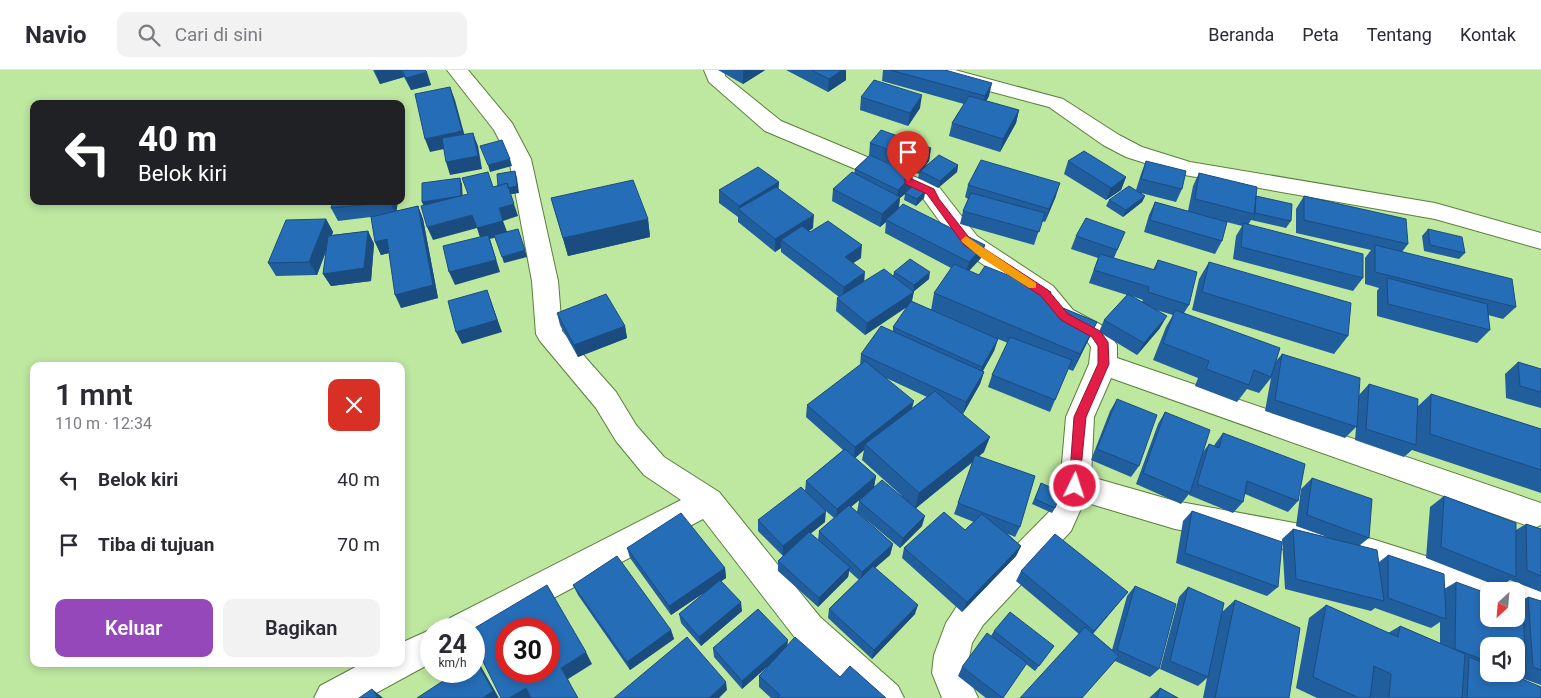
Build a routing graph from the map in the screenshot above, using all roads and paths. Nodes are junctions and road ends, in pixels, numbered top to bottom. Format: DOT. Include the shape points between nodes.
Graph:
graph roads {
  1 [pos="457,70"];
  2 [pos="714,70"];
  3 [pos="932,70"];
  4 [pos="1541,241"];
  5 [pos="1103,364"];
  6 [pos="1075,486"];
  7 [pos="708,501"];
  8 [pos="1534,514"];
  9 [pos="1480,589"];
  10 [pos="1525,600"];
  11 [pos="1541,603"];
  12 [pos="483,618"];
  13 [pos="420,650"];
  14 [pos="405,658"];
  15 [pos="389,667"];
  16 [pos="332,698"];
  17 [pos="886,698"];
  18 [pos="960,698"];
  1 -- 7 [label="street" via="504,128 520,159 546,281 548,334 606,400 626,433 654,466"];
  2 -- 5 [label="street" via="716,78 748,108 774,126 931,192 968,242 1044,293 1064,317 1096,334 1104,345"];
  3 -- 4 [label="street" via="1056,103 1126,148 1187,169 1435,211"];
  5 -- 6 [label="street" via="1080,417"];
  5 -- 8 [label="street"];
  6 -- 9 [label="street" via="1175,515 1363,552"];
  6 -- 18 [label="street" via="1060,521 971,614 958,635 951,655 950,673"];
  7 -- 12 [label="street"];
  7 -- 17 [label="street" via="808,628"];
  10 -- 11 [label="street"];
  13 -- 14 [label="street"];
  15 -- 16 [label="street"];
}
